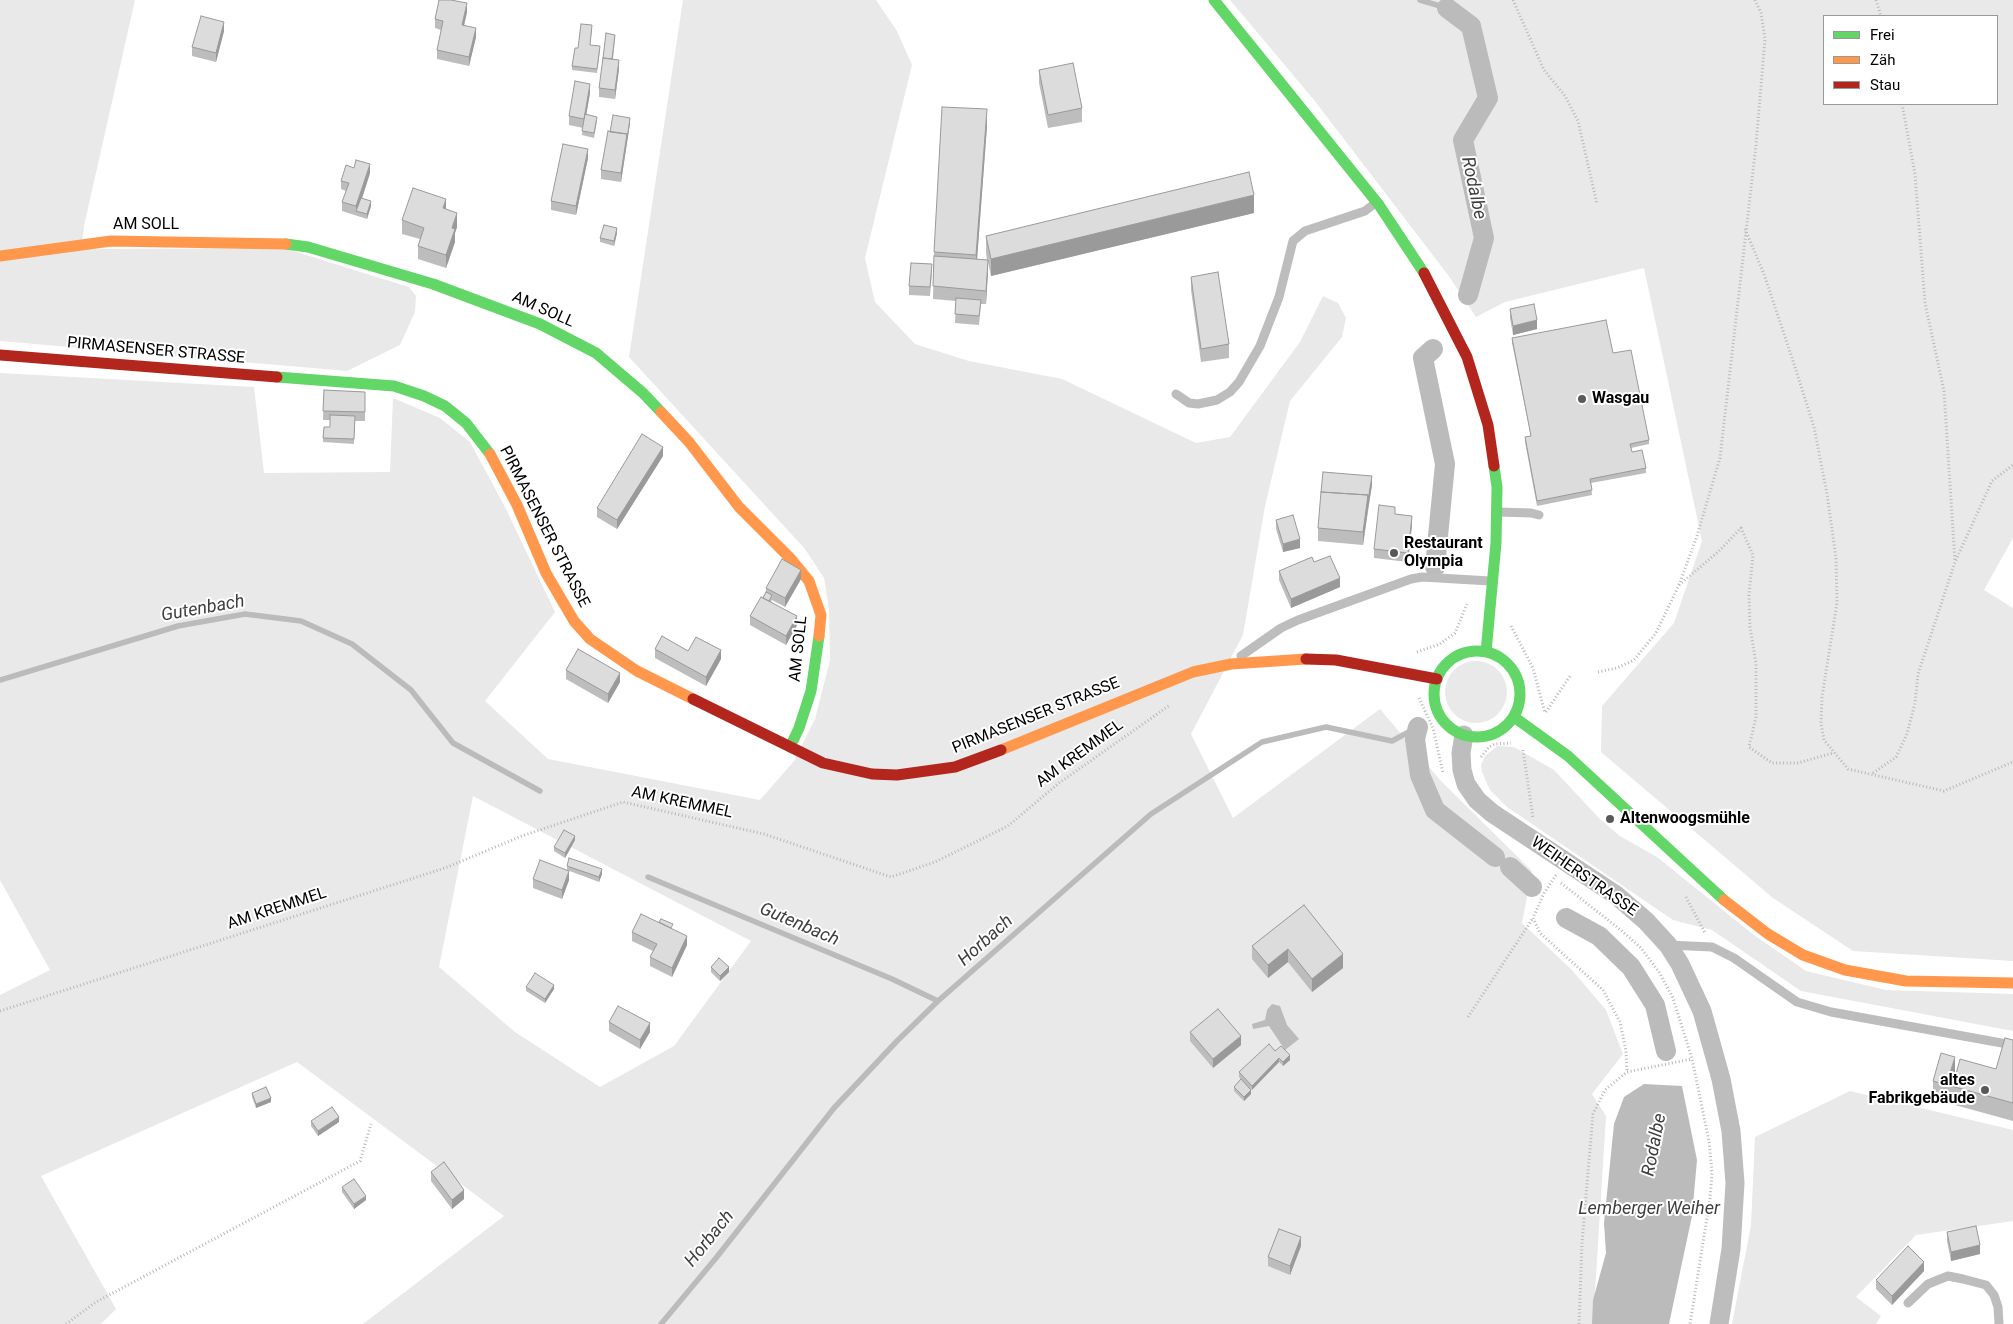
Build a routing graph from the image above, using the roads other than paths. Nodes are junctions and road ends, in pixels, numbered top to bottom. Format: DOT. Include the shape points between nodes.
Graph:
graph roads {
  1 [pos="1214,0"];
  2 [pos="1377,202"];
  3 [pos="0,256"];
  4 [pos="0,355"];
  5 [pos="1176,394"];
  6 [pos="1498,512"];
  7 [pos="1539,515"];
  8 [pos="1492,581"];
  9 [pos="1486,652"];
  10 [pos="1230,664"];
  11 [pos="1437,679"];
  12 [pos="1514,717"];
  13 [pos="1464,735"];
  14 [pos="790,747"];
  15 [pos="1668,945"];
  16 [pos="2013,983"];
  17 [pos="2013,1045"];
  18 [pos="1908,1303"];
  19 [pos="1719,1324"];
  20 [pos="1999,1324"];
  1 -- 2 [label="main road"];
  2 -- 5 [label="lane" via="1365,211 1305,231 1293,241 1279,297 1260,346 1230,392 1217,400 1198,404"];
  2 -- 6 [label="main road" via="1422,269 1467,357 1493,450"];
  3 -- 14 [label="main road, AM SOLL" via="111,241 282,243 348,257 433,284 540,324 596,352 643,393 689,442 740,507 809,580 821,615 818,643 811,691 800,728"];
  4 -- 14 [label="main road, PIRMASENSER STRASSE" via="394,386 446,406 466,423 495,460 546,573 574,621 590,640 637,671"];
  6 -- 7 [label="lane"];
  6 -- 8 [label="main road"];
  8 -- 9 [label="main road"];
  8 -- 10 [label="lane, PIRMASENSER STRASSE" via="1411,579 1298,620 1281,628"];
  9 -- 11 [label="main road" via="1474,651 1457,656 1442,668"];
  9 -- 12 [label="main road" via="1507,662 1517,677 1521,694"];
  10 -- 11 [label="main road, PIRMASENSER STRASSE" via="1336,660"];
  10 -- 14 [label="main road, PIRMASENSER STRASSE" via="1193,672 1155,686 955,767 926,772 872,774 823,763"];
  11 -- 13 [label="main road" via="1434,692 1442,719"];
  12 -- 13 [label="main road" via="1498,732 1487,736"];
  12 -- 16 [label="main road" via="1568,756 1718,895 1768,934 1803,955 1870,976"];
  13 -- 15 [label="street, WEIHERSTRASSE" via="1460,753 1466,784 1476,800 1616,895"];
  15 -- 17 [label="lane" via="1712,947 1734,958 1797,1002 1831,1012"];
  15 -- 19 [label="street, WEIHERSTRASSE" via="1702,1012 1715,1053 1731,1130 1735,1183 1731,1249"];
  18 -- 20 [label="lane" via="1928,1284 1948,1276 1963,1279 1986,1285 1990,1290 1998,1307"];
}
